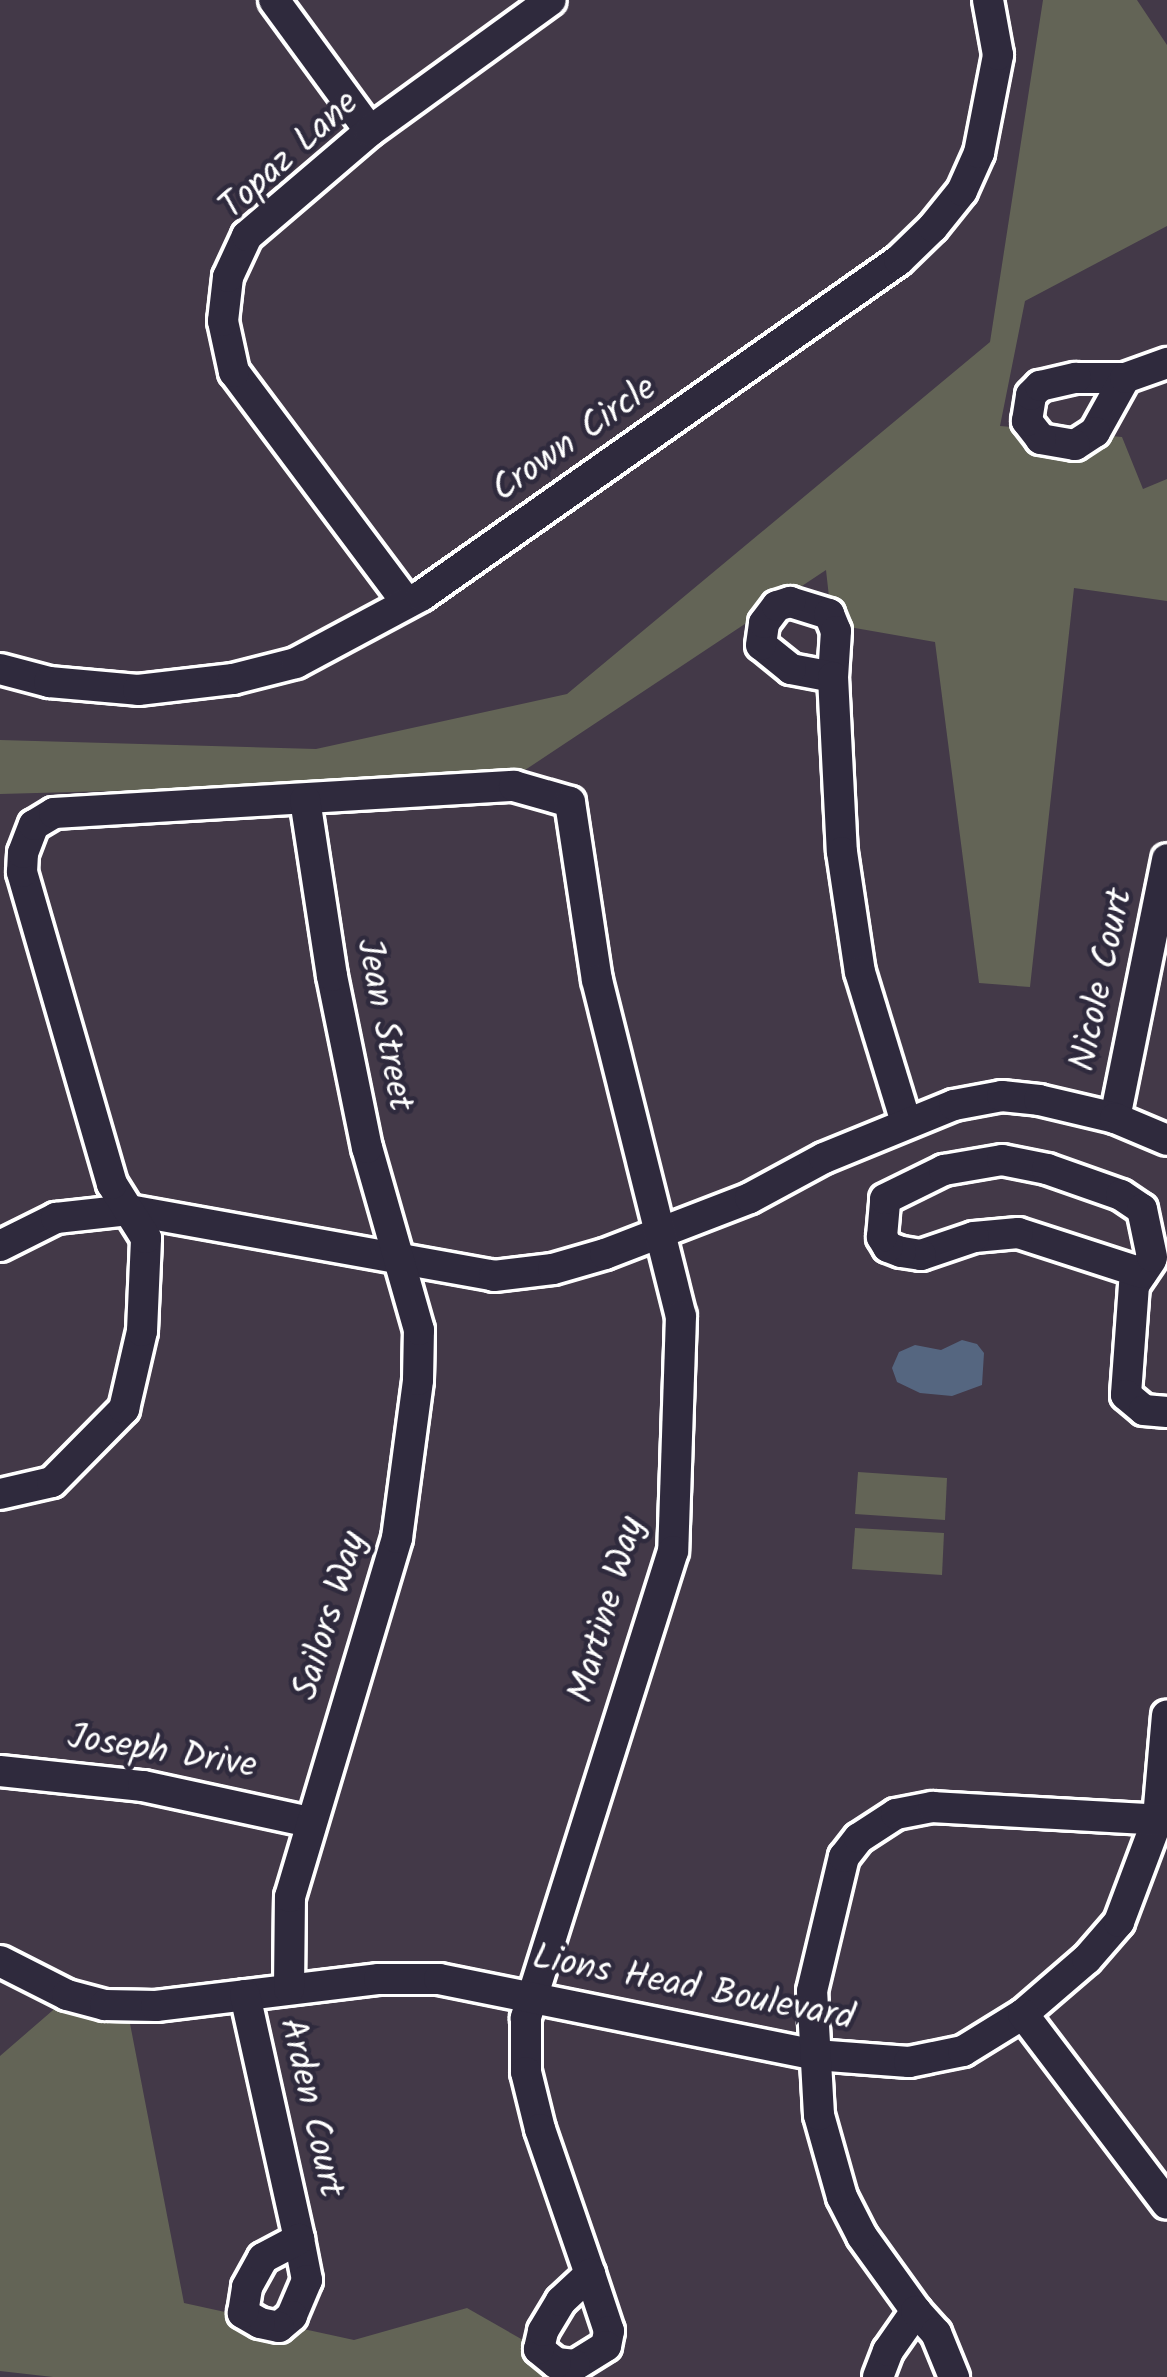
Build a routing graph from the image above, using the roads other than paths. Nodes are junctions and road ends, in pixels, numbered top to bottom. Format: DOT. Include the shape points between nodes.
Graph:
graph roads {
  1 [pos="274,0"];
  2 [pos="550,0"];
  3 [pos="988,0"];
  4 [pos="370,131"];
  5 [pos="1167,363"];
  6 [pos="1125,378"];
  7 [pos="407,604"];
  8 [pos="0,669"];
  9 [pos="833,677"];
  10 [pos="305,800"];
  11 [pos="1167,859"];
  12 [pos="1115,1118"];
  13 [pos="906,1122"];
  14 [pos="1167,1140"];
  15 [pos="129,1210"];
  16 [pos="659,1233"];
  17 [pos="0,1246"];
  18 [pos="401,1261"];
  19 [pos="1154,1262"];
  20 [pos="1167,1412"];
  21 [pos="0,1494"];
  22 [pos="1167,1715"];
  23 [pos="0,1771"];
  24 [pos="1163,1819"];
  25 [pos="310,1822"];
  26 [pos="0,1960"];
  27 [pos="289,1989"];
  28 [pos="245,1995"];
  29 [pos="532,1998"];
  30 [pos="1023,2014"];
  31 [pos="815,2055"];
  32 [pos="1167,2204"];
  33 [pos="299,2239"];
  34 [pos="590,2274"];
  35 [pos="916,2311"];
  36 [pos="878,2377"];
  37 [pos="954,2377"];
  1 -- 4 [label="street"];
  2 -- 4 [label="street, Topaz Lane"];
  3 -- 7 [label="street, Crown Circle" via="998,55 979,153 933,227 899,260"];
  4 -- 7 [label="street, Topaz Lane" via="247,236 228,277 223,320 234,372"];
  5 -- 6 [label="street"];
  7 -- 8 [label="street, Crown Circle" via="296,663 233,679 138,690"];
  9 -- 13 [label="street" via="842,852 860,972"];
  10 -- 15 [label="street" via="54,812 34,825 22,872 112,1184"];
  10 -- 16 [label="street, Martine Way" via="514,786 570,802 597,980"];
  10 -- 18 [label="street, Jean Street" via="367,1148"];
  11 -- 12 [label="street, Nicole Court"];
  12 -- 13 [label="street" via="1002,1096"];
  12 -- 14 [label="street"];
  13 -- 16 [label="street"];
  15 -- 17 [label="street" via="56,1218"];
  15 -- 18 [label="street"];
  15 -- 21 [label="street" via="146,1238 142,1331 124,1409 52,1482"];
  16 -- 18 [label="street" via="605,1254 494,1276"];
  16 -- 29 [label="street, Martine Way" via="681,1316 673,1551"];
  18 -- 25 [label="street, Sailors Way" via="418,1330 418,1380 397,1538"];
  19 -- 19 [label="street" via="1018,1233 921,1255 902,1252 882,1237 884,1199 944,1170 1003,1160 1047,1168 1142,1209"];
  19 -- 20 [label="street" via="1134,1286 1126,1395 1144,1410"];
  22 -- 24 [label="street, Lions Head Boulevard"];
  23 -- 25 [label="street, Joseph Drive" via="143,1786"];
  24 -- 30 [label="street, Lions Head Boulevard" via="1119,1922"];
  24 -- 31 [label="street" via="933,1807 896,1814 859,1838 844,1858 812,1991"];
  25 -- 27 [label="street, Sailors Way" via="290,1897"];
  26 -- 28 [label="street, Lions Head Boulevard" via="105,2005"];
  27 -- 28 [label="street, Lions Head Boulevard"];
  27 -- 29 [label="street, Lions Head Boulevard" via="440,1979"];
  28 -- 33 [label="street, Arden Court"];
  29 -- 31 [label="street, Lions Head Boulevard"];
  29 -- 34 [label="street, Martine Way" via="526,2072"];
  30 -- 31 [label="street, Lions Head Boulevard" via="963,2051 909,2062"];
  30 -- 32 [label="street"];
  31 -- 35 [label="street" via="819,2115 842,2197"];
  35 -- 36 [label="street"];
  35 -- 37 [label="street" via="936,2332"];
}
